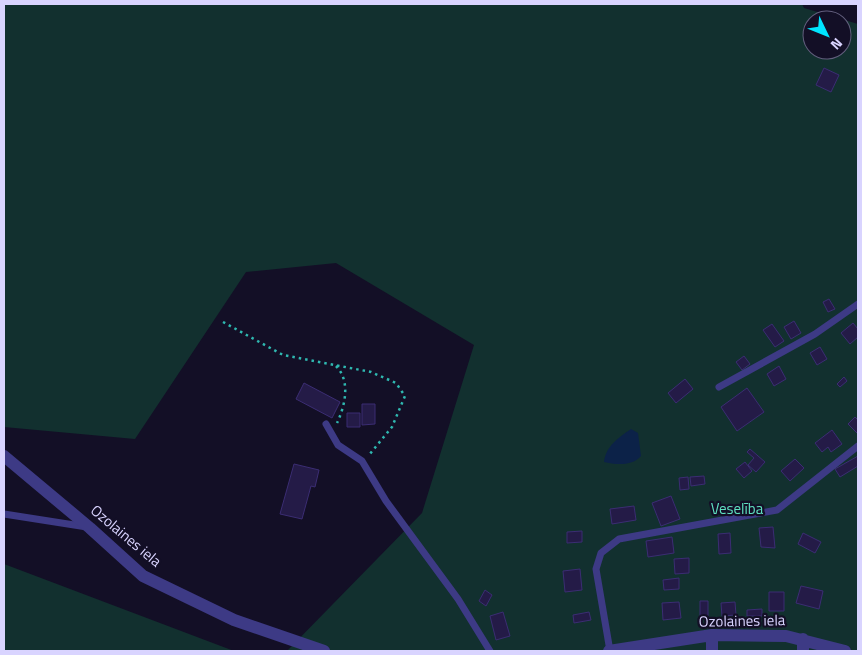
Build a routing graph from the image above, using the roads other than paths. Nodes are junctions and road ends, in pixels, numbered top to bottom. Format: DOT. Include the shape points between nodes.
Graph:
graph roads {
  1 [pos="858,304"];
  2 [pos="719,388"];
  3 [pos="326,424"];
  4 [pos="858,446"];
  5 [pos="4,456"];
  6 [pos="4,514"];
  7 [pos="90,528"];
  8 [pos="712,635"];
  9 [pos="803,645"];
  10 [pos="296,647"];
  11 [pos="324,651"];
  12 [pos="490,651"];
  13 [pos="610,651"];
  14 [pos="712,651"];
  15 [pos="845,651"];
  1 -- 2 [label="lane" via="815,334"];
  3 -- 12 [label="lane" via="338,445 362,461 386,502 458,599"];
  4 -- 13 [label="lane" via="777,510 619,539 601,553 596,569"];
  5 -- 7 [label="street, Ozolaines iela"];
  6 -- 7 [label="lane"];
  7 -- 10 [label="street, Ozolaines iela" via="143,576"];
  8 -- 9 [label="street, Ozolaines iela" via="786,636"];
  8 -- 13 [label="street, Ozolaines iela"];
  8 -- 14 [label="street"];
  9 -- 15 [label="street, Ozolaines iela"];
  10 -- 11 [label="street, Ozolaines iela"];
}
